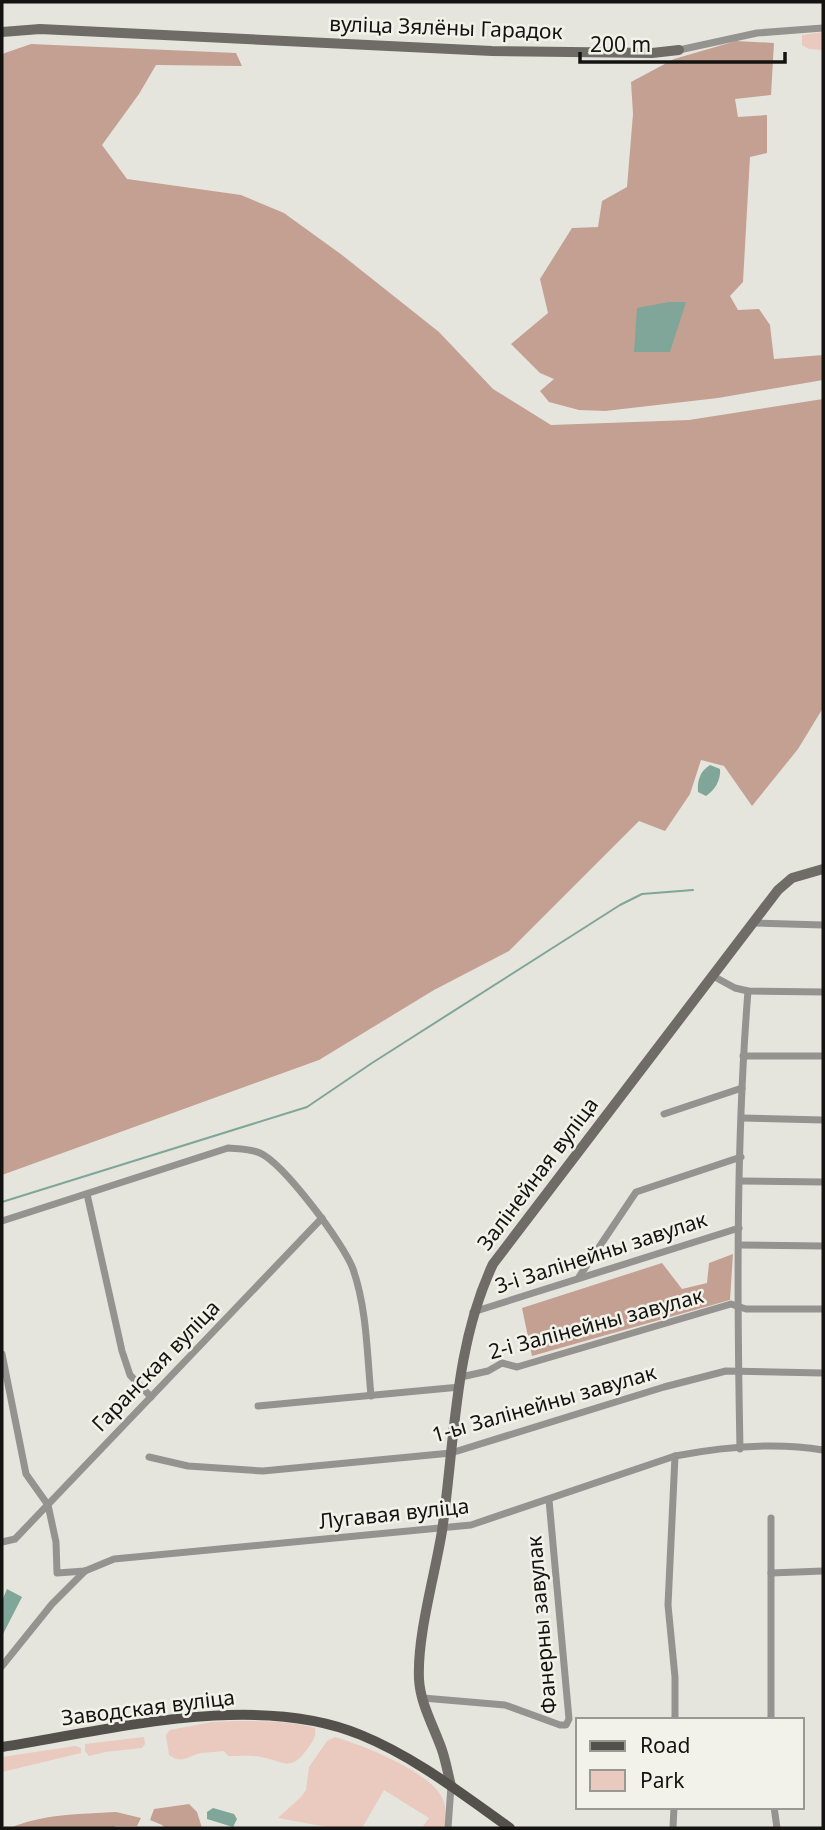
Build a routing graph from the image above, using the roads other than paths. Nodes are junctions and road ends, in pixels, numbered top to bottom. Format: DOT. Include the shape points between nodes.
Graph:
graph roads {
  1 [pos="823,28"];
  2 [pos="2,32"];
  3 [pos="678,50"];
  4 [pos="823,869"];
  5 [pos="752,923"];
  6 [pos="823,925"];
  7 [pos="713,976"];
  8 [pos="748,991"];
  9 [pos="823,992"];
  10 [pos="743,1056"];
  11 [pos="823,1056"];
  12 [pos="741,1088"];
  13 [pos="664,1114"];
  14 [pos="741,1118"];
  15 [pos="823,1120"];
  16 [pos="741,1157"];
  17 [pos="740,1181"];
  18 [pos="823,1182"];
  19 [pos="87,1194"];
  20 [pos="322,1218"];
  21 [pos="2,1221"];
  22 [pos="739,1228"];
  23 [pos="739,1245"];
  24 [pos="823,1246"];
  25 [pos="578,1278"];
  26 [pos="738,1306"];
  27 [pos="823,1309"];
  28 [pos="473,1312"];
  29 [pos="2,1354"];
  30 [pos="738,1372"];
  31 [pos="823,1373"];
  32 [pos="460,1382"];
  33 [pos="371,1396"];
  34 [pos="150,1397"];
  35 [pos="258,1406"];
  36 [pos="740,1449"];
  37 [pos="823,1450"];
  38 [pos="451,1453"];
  39 [pos="675,1456"];
  40 [pos="149,1457"];
  41 [pos="549,1500"];
  42 [pos="48,1505"];
  43 [pos="771,1518"];
  44 [pos="442,1529"];
  45 [pos="2,1542"];
  46 [pos="85,1571"];
  47 [pos="823,1572"];
  48 [pos="771,1573"];
  49 [pos="2,1666"];
  50 [pos="423,1698"];
  51 [pos="676,1718"];
  52 [pos="771,1718"];
  53 [pos="2,1747"];
  54 [pos="451,1786"];
  55 [pos="674,1809"];
  56 [pos="774,1809"];
  57 [pos="448,1828"];
  58 [pos="510,1828"];
  59 [pos="673,1828"];
  60 [pos="777,1828"];
  1 -- 3 [label="street, вуліца Зялёны Гарадок" via="757,33"];
  2 -- 3 [label="street, вуліца Зялёны Гарадок" via="40,29 492,51"];
  4 -- 5 [label="street, Залінейная вуліца" via="792,877"];
  5 -- 6 [label="street"];
  5 -- 7 [label="street, Залінейная вуліца"];
  7 -- 8 [label="street"];
  7 -- 28 [label="street, Залінейная вуліца" via="493,1264"];
  8 -- 9 [label="street"];
  8 -- 10 [label="street"];
  10 -- 11 [label="street"];
  10 -- 12 [label="street"];
  12 -- 13 [label="street"];
  12 -- 14 [label="street"];
  14 -- 15 [label="street"];
  14 -- 16 [label="street"];
  16 -- 17 [label="street"];
  16 -- 25 [label="street" via="636,1192"];
  17 -- 18 [label="street"];
  17 -- 22 [label="street"];
  19 -- 20 [label="street" via="228,1148 260,1153 290,1178"];
  19 -- 21 [label="street"];
  19 -- 34 [label="street" via="122,1351 130,1375"];
  20 -- 33 [label="street" via="352,1266 361,1299"];
  20 -- 34 [label="street, Гаранская вуліца"];
  22 -- 23 [label="street"];
  22 -- 25 [label="street, 3-і Залінейны завулак"];
  23 -- 24 [label="street"];
  23 -- 26 [label="street"];
  25 -- 28 [label="street, 3-і Залінейны завулак"];
  26 -- 27 [label="street, 2-і Залінейны завулак"];
  26 -- 30 [label="street"];
  26 -- 32 [label="street, 2-і Залінейны завулак" via="731,1304 517,1367 502,1363"];
  28 -- 32 [label="street, Залінейная вуліца"];
  29 -- 42 [label="street" via="26,1474"];
  30 -- 31 [label="street, 1-ы Залінейны завулак"];
  30 -- 36 [label="street"];
  30 -- 38 [label="street, 1-ы Залінейны завулак" via="664,1387"];
  32 -- 33 [label="street, 2-і Залінейны завулак"];
  32 -- 38 [label="street, Залінейная вуліца"];
  33 -- 35 [label="street, 2-і Залінейны завулак"];
  34 -- 42 [label="street, Гаранская вуліца"];
  36 -- 37 [label="street, Лугавая вуліца"];
  36 -- 39 [label="street, Лугавая вуліца"];
  38 -- 40 [label="street, 1-ы Залінейны завулак" via="263,1471 188,1466"];
  38 -- 44 [label="street, Залінейная вуліца"];
  39 -- 41 [label="street, Лугавая вуліца"];
  39 -- 51 [label="street" via="668,1605"];
  41 -- 44 [label="street, Лугавая вуліца" via="471,1525"];
  41 -- 50 [label="street, Фанерны завулак" via="566,1725 505,1705"];
  42 -- 45 [label="street, Гаранская вуліца" via="15,1539"];
  42 -- 46 [label="street" via="57,1573"];
  43 -- 48 [label="street"];
  44 -- 46 [label="street, Лугавая вуліца" via="114,1559"];
  44 -- 50 [label="street" via="420,1653"];
  46 -- 49 [label="street"];
  47 -- 48 [label="street"];
  48 -- 52 [label="street"];
  50 -- 54 [label="street"];
  53 -- 54 [label="main road, Заводская вуліца" via="195,1717 260,1714 358,1733"];
  54 -- 57 [label="street"];
  54 -- 58 [label="main road, Заводская вуліца"];
  55 -- 59 [label="street"];
  56 -- 60 [label="street"];
}
